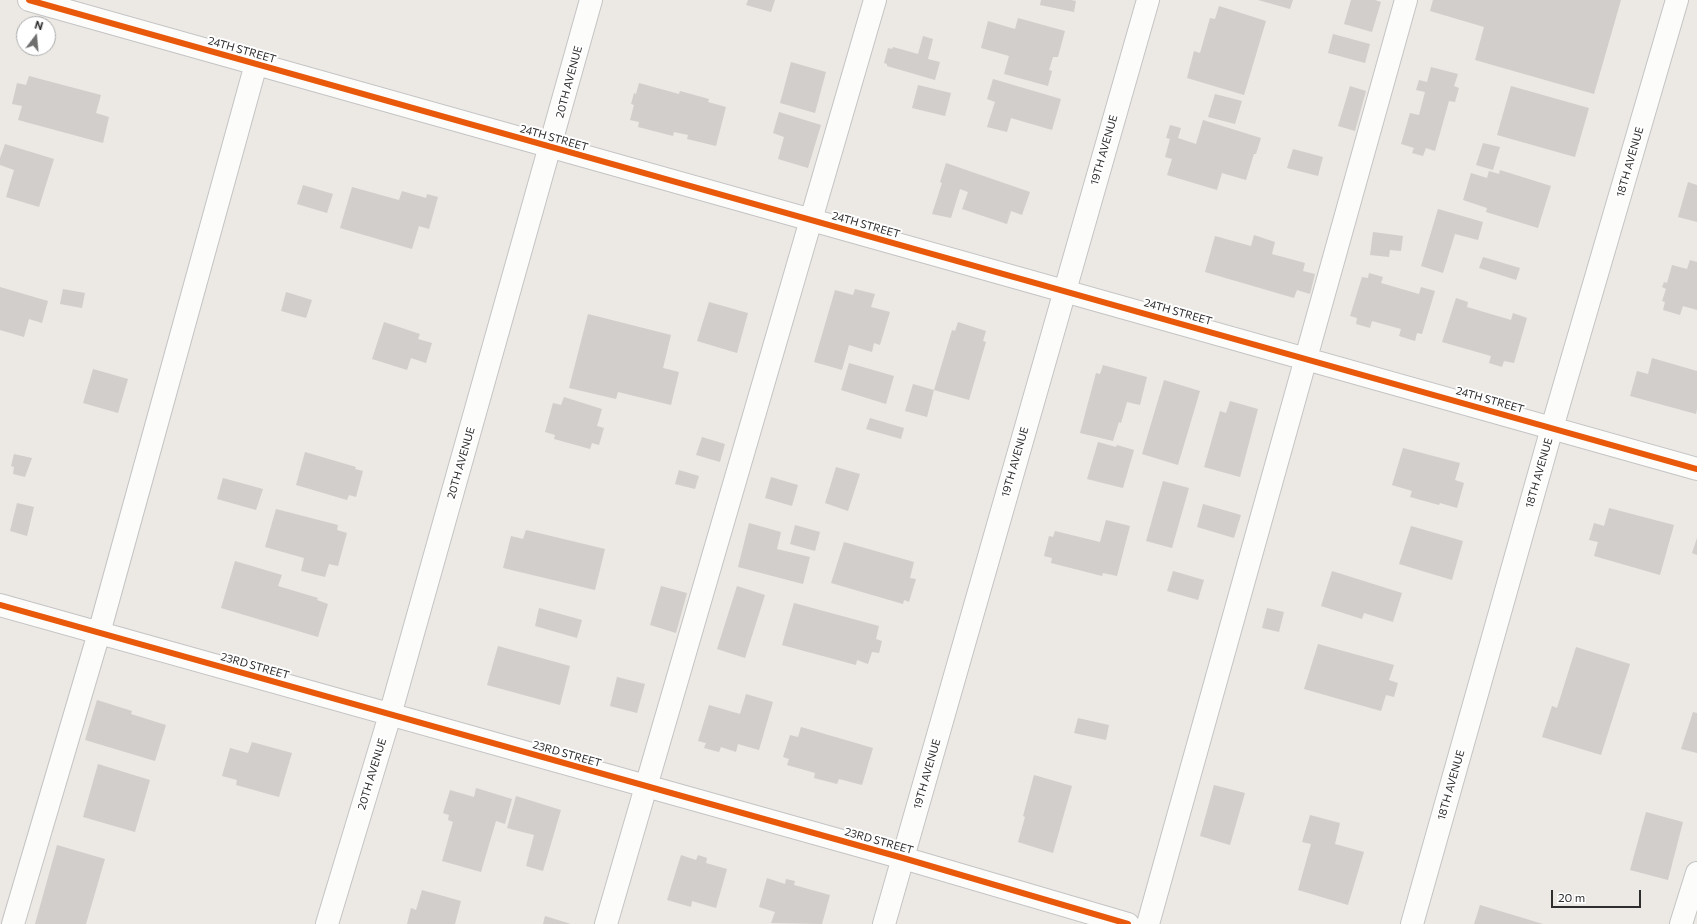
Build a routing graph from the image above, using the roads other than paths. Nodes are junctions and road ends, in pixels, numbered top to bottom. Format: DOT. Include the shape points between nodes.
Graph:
graph roads {
  1 [pos="30,0"];
  2 [pos="591,0"];
  3 [pos="875,0"];
  4 [pos="1148,0"];
  5 [pos="1406,0"];
  6 [pos="1677,0"];
  7 [pos="256,64"];
  8 [pos="551,147"];
  9 [pos="811,220"];
  10 [pos="1064,291"];
  11 [pos="1305,359"];
  12 [pos="1552,428"];
  13 [pos="1697,469"];
  14 [pos="0,605"];
  15 [pos="99,632"];
  16 [pos="390,715"];
  17 [pos="647,786"];
  18 [pos="903,858"];
  19 [pos="1697,873"];
  20 [pos="13,924"];
  21 [pos="327,924"];
  22 [pos="606,924"];
  23 [pos="884,924"];
  24 [pos="1128,924"];
  25 [pos="1148,924"];
  26 [pos="1412,924"];
  27 [pos="1681,924"];
  1 -- 7 [label="street, 24TH STREET"];
  2 -- 8 [label="street, 20TH AVENUE"];
  3 -- 9 [label="street"];
  4 -- 10 [label="street, 19TH AVENUE"];
  5 -- 11 [label="street"];
  6 -- 12 [label="street, 18TH AVENUE"];
  7 -- 8 [label="street, 24TH STREET"];
  7 -- 15 [label="street"];
  8 -- 9 [label="street, 24TH STREET"];
  8 -- 16 [label="street, 20TH AVENUE"];
  9 -- 10 [label="street, 24TH STREET"];
  9 -- 17 [label="street"];
  10 -- 11 [label="street, 24TH STREET"];
  10 -- 18 [label="street, 19TH AVENUE"];
  11 -- 12 [label="street, 24TH STREET"];
  11 -- 25 [label="street"];
  12 -- 13 [label="street, 24TH STREET"];
  12 -- 26 [label="street, 18TH AVENUE"];
  14 -- 15 [label="street, 23RD STREET"];
  15 -- 16 [label="street, 23RD STREET"];
  15 -- 20 [label="street"];
  16 -- 17 [label="street, 23RD STREET"];
  16 -- 21 [label="street, 20TH AVENUE"];
  17 -- 18 [label="street, 23RD STREET"];
  17 -- 22 [label="street"];
  18 -- 23 [label="street, 19TH AVENUE"];
  18 -- 24 [label="street, 23RD STREET"];
  19 -- 27 [label="street"];
}
